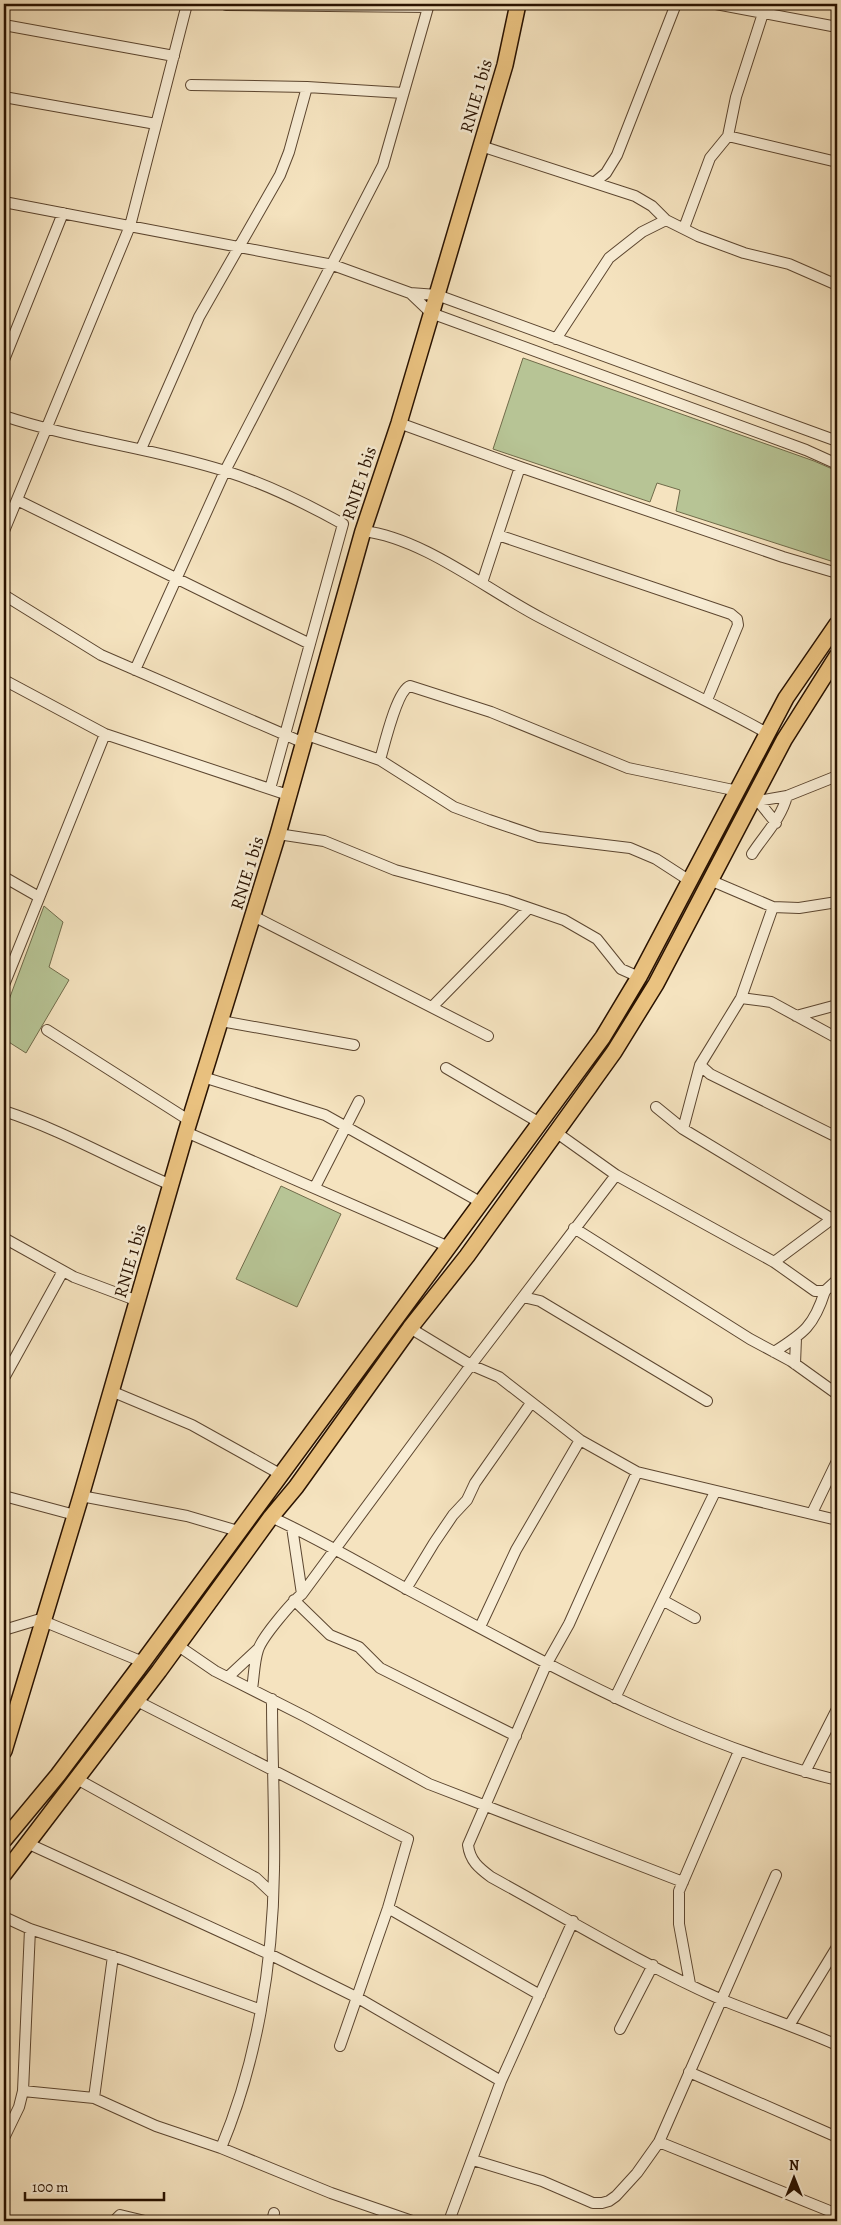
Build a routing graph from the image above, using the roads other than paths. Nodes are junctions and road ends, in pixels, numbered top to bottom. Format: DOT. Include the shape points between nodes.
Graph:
graph roads {
  1 [pos="187,4"];
  2 [pos="518,4"];
  3 [pos="676,4"];
  4 [pos="716,4"];
  5 [pos="226,5"];
  6 [pos="428,5"];
  7 [pos="765,8"];
  8 [pos="4,25"];
  9 [pos="837,27"];
  10 [pos="174,56"];
  11 [pos="192,85"];
  12 [pos="307,87"];
  13 [pos="403,93"];
  14 [pos="4,97"];
  15 [pos="156,124"];
  16 [pos="728,136"];
  17 [pos="481,146"];
  18 [pos="837,162"];
  19 [pos="595,182"];
  20 [pos="4,202"];
  21 [pos="63,213"];
  22 [pos="666,220"];
  23 [pos="130,226"];
  24 [pos="684,228"];
  25 [pos="240,247"];
  26 [pos="333,265"];
  27 [pos="837,285"];
  28 [pos="410,293"];
  29 [pos="437,295"];
  30 [pos="431,313"];
  31 [pos="556,339"];
  32 [pos="4,360"];
  33 [pos="4,416"];
  34 [pos="399,423"];
  35 [pos="46,430"];
  36 [pos="812,432"];
  37 [pos="837,442"];
  38 [pos="141,449"];
  39 [pos="806,450"];
  40 [pos="837,464"];
  41 [pos="520,467"];
  42 [pos="225,471"];
  43 [pos="16,500"];
  44 [pos="4,531"];
  45 [pos="363,531"];
  46 [pos="498,535"];
  47 [pos="837,572"];
  48 [pos="176,579"];
  49 [pos="482,583"];
  50 [pos="4,595"];
  51 [pos="837,624"];
  52 [pos="310,644"];
  53 [pos="837,656"];
  54 [pos="135,670"];
  55 [pos="4,680"];
  56 [pos="707,700"];
  57 [pos="285,733"];
  58 [pos="767,733"];
  59 [pos="105,734"];
  60 [pos="305,739"];
  61 [pos="380,760"];
  62 [pos="837,776"];
  63 [pos="270,789"];
  64 [pos="738,791"];
  65 [pos="288,795"];
  66 [pos="787,796"];
  67 [pos="755,802"];
  68 [pos="776,823"];
  69 [pos="278,834"];
  70 [pos="752,854"];
  71 [pos="4,876"];
  72 [pos="690,881"];
  73 [pos="712,881"];
  74 [pos="40,897"];
  75 [pos="837,902"];
  76 [pos="773,907"];
  77 [pos="529,908"];
  78 [pos="253,916"];
  79 [pos="639,977"];
  80 [pos="4,984"];
  81 [pos="741,998"];
  82 [pos="837,1005"];
  83 [pos="432,1007"];
  84 [pos="796,1016"];
  85 [pos="221,1021"];
  86 [pos="47,1030"];
  87 [pos="488,1036"];
  88 [pos="837,1038"];
  89 [pos="354,1045"];
  90 [pos="700,1065"];
  91 [pos="446,1068"];
  92 [pos="710,1074"];
  93 [pos="203,1077"];
  94 [pos="697,1077"];
  95 [pos="359,1101"];
  96 [pos="656,1107"];
  97 [pos="4,1111"];
  98 [pos="540,1123"];
  99 [pos="346,1126"];
  100 [pos="188,1127"];
  101 [pos="683,1129"];
  102 [pos="557,1133"];
  103 [pos="837,1137"];
  104 [pos="616,1175"];
  105 [pos="171,1185"];
  106 [pos="315,1187"];
  107 [pos="482,1203"];
  108 [pos="835,1220"];
  109 [pos="574,1228"];
  110 [pos="4,1238"];
  111 [pos="449,1247"];
  112 [pos="774,1262"];
  113 [pos="63,1271"];
  114 [pos="837,1280"];
  115 [pos="532,1284"];
  116 [pos="825,1291"];
  117 [pos="523,1297"];
  118 [pos="138,1301"];
  119 [pos="540,1301"];
  120 [pos="410,1328"];
  121 [pos="796,1338"];
  122 [pos="774,1352"];
  123 [pos="795,1364"];
  124 [pos="471,1365"];
  125 [pos="4,1378"];
  126 [pos="111,1391"];
  127 [pos="837,1394"];
  128 [pos="707,1401"];
  129 [pos="531,1403"];
  130 [pos="580,1440"];
  131 [pos="837,1461"];
  132 [pos="637,1472"];
  133 [pos="280,1474"];
  134 [pos="715,1492"];
  135 [pos="4,1496"];
  136 [pos="81,1496"];
  137 [pos="812,1513"];
  138 [pos="75,1515"];
  139 [pos="271,1517"];
  140 [pos="837,1520"];
  141 [pos="292,1527"];
  142 [pos="238,1531"];
  143 [pos="334,1549"];
  144 [pos="406,1588"];
  145 [pos="298,1597"];
  146 [pos="664,1602"];
  147 [pos="695,1618"];
  148 [pos="43,1621"];
  149 [pos="480,1626"];
  150 [pos="4,1630"];
  151 [pos="177,1645"];
  152 [pos="258,1649"];
  153 [pos="143,1662"];
  154 [pos="546,1665"];
  155 [pos="228,1677"];
  156 [pos="252,1689"];
  157 [pos="615,1698"];
  158 [pos="272,1699"];
  159 [pos="136,1700"];
  160 [pos="837,1709"];
  161 [pos="516,1736"];
  162 [pos="4,1751"];
  163 [pos="739,1751"];
  164 [pos="271,1768"];
  165 [pos="805,1772"];
  166 [pos="77,1779"];
  167 [pos="837,1780"];
  168 [pos="486,1805"];
  169 [pos="4,1840"];
  170 [pos="29,1844"];
  171 [pos="274,1870"];
  172 [pos="4,1874"];
  173 [pos="776,1875"];
  174 [pos="256,1878"];
  175 [pos="683,1882"];
  176 [pos="273,1894"];
  177 [pos="388,1908"];
  178 [pos="4,1917"];
  179 [pos="573,1921"];
  180 [pos="30,1929"];
  181 [pos="837,1947"];
  182 [pos="269,1954"];
  183 [pos="113,1956"];
  184 [pos="653,1965"];
  185 [pos="690,1984"];
  186 [pos="540,1995"];
  187 [pos="358,1998"];
  188 [pos="721,1999"];
  189 [pos="261,2010"];
  190 [pos="790,2024"];
  191 [pos="620,2029"];
  192 [pos="837,2045"];
  193 [pos="340,2046"];
  194 [pos="689,2072"];
  195 [pos="501,2081"];
  196 [pos="23,2091"];
  197 [pos="94,2098"];
  198 [pos="837,2136"];
  199 [pos="4,2137"];
  200 [pos="659,2142"];
  201 [pos="221,2148"];
  202 [pos="473,2160"];
  203 [pos="837,2214"];
  204 [pos="114,2221"];
  205 [pos="145,2221"];
  206 [pos="412,2221"];
  207 [pos="450,2221"];
  1 -- 10 [label="street"];
  2 -- 17 [label="main road, RNIE 1 bis" via="505,65"];
  3 -- 19 [label="street" via="617,155 606,173"];
  4 -- 7 [label="street"];
  5 -- 6 [label="street"];
  6 -- 13 [label="street"];
  7 -- 9 [label="street"];
  7 -- 16 [label="street" via="736,97"];
  8 -- 10 [label="street"];
  10 -- 15 [label="street"];
  11 -- 12 [label="street"];
  12 -- 13 [label="street"];
  12 -- 25 [label="street" via="280,175"];
  13 -- 26 [label="street" via="383,165"];
  14 -- 15 [label="street"];
  15 -- 23 [label="street"];
  16 -- 18 [label="street"];
  16 -- 24 [label="street" via="710,158"];
  17 -- 19 [label="street"];
  17 -- 29 [label="main road, RNIE 1 bis"];
  19 -- 22 [label="street" via="635,196"];
  20 -- 21 [label="street"];
  21 -- 23 [label="street"];
  21 -- 32 [label="street"];
  22 -- 24 [label="street"];
  22 -- 31 [label="street" via="642,232 609,258"];
  23 -- 25 [label="street"];
  23 -- 35 [label="street"];
  24 -- 27 [label="street" via="713,243 789,264"];
  25 -- 26 [label="street"];
  25 -- 38 [label="street" via="199,317"];
  26 -- 28 [label="street"];
  26 -- 42 [label="street"];
  28 -- 29 [label="street"];
  28 -- 30 [label="street"];
  29 -- 30 [label="main road, RNIE 1 bis"];
  29 -- 31 [label="street"];
  30 -- 34 [label="main road, RNIE 1 bis"];
  30 -- 39 [label="street"];
  31 -- 36 [label="street"];
  33 -- 35 [label="street"];
  34 -- 41 [label="street"];
  34 -- 45 [label="main road, RNIE 1 bis"];
  35 -- 38 [label="street"];
  35 -- 43 [label="street"];
  36 -- 37 [label="street"];
  36 -- 39 [label="street"];
  38 -- 42 [label="street"];
  39 -- 40 [label="street"];
  41 -- 46 [label="street"];
  41 -- 47 [label="street" via="783,557"];
  42 -- 48 [label="street"];
  42 -- 52 [label="street" via="288,494 343,524"];
  43 -- 44 [label="street"];
  43 -- 48 [label="street"];
  45 -- 49 [label="street" via="381,533 409,543"];
  45 -- 60 [label="main road, RNIE 1 bis"];
  46 -- 49 [label="street"];
  46 -- 56 [label="street" via="731,614 738,625"];
  48 -- 52 [label="street"];
  48 -- 54 [label="street"];
  49 -- 56 [label="street" via="541,619"];
  50 -- 54 [label="street" via="101,655"];
  51 -- 58 [label="main road" via="798,679"];
  52 -- 57 [label="street"];
  53 -- 67 [label="main road" via="784,740"];
  54 -- 57 [label="street"];
  55 -- 59 [label="street"];
  56 -- 58 [label="street"];
  57 -- 60 [label="street"];
  57 -- 63 [label="street"];
  58 -- 64 [label="main road"];
  59 -- 63 [label="street"];
  59 -- 74 [label="street"];
  60 -- 61 [label="street"];
  60 -- 65 [label="main road, RNIE 1 bis"];
  61 -- 64 [label="street" via="396,708 404,690 410,686 491,712 628,768"];
  61 -- 72 [label="street" via="454,807 539,837 630,848 656,859"];
  62 -- 66 [label="street"];
  63 -- 65 [label="street"];
  64 -- 72 [label="main road"];
  65 -- 69 [label="main road, RNIE 1 bis"];
  66 -- 67 [label="street"];
  66 -- 68 [label="street" via="784,810"];
  67 -- 68 [label="street"];
  67 -- 73 [label="main road"];
  68 -- 70 [label="street"];
  69 -- 77 [label="street" via="324,841 395,870"];
  69 -- 78 [label="main road, RNIE 1 bis"];
  71 -- 74 [label="street"];
  72 -- 79 [label="main road"];
  73 -- 76 [label="street"];
  73 -- 102 [label="main road" via="635,1018"];
  74 -- 80 [label="street"];
  75 -- 76 [label="street" via="799,908"];
  76 -- 81 [label="street"];
  77 -- 79 [label="street" via="564,920 597,939 621,969"];
  77 -- 83 [label="street"];
  78 -- 83 [label="street"];
  78 -- 85 [label="main road, RNIE 1 bis"];
  79 -- 98 [label="main road" via="603,1037"];
  81 -- 84 [label="street" via="771,1002"];
  81 -- 90 [label="street"];
  82 -- 84 [label="street"];
  83 -- 87 [label="street"];
  84 -- 88 [label="street"];
  85 -- 89 [label="street"];
  85 -- 93 [label="main road, RNIE 1 bis"];
  86 -- 100 [label="street"];
  90 -- 92 [label="street"];
  90 -- 94 [label="street"];
  91 -- 98 [label="street"];
  92 -- 94 [label="street"];
  92 -- 103 [label="street"];
  93 -- 99 [label="street" via="325,1115"];
  93 -- 100 [label="main road, RNIE 1 bis"];
  94 -- 101 [label="street"];
  95 -- 99 [label="street"];
  96 -- 101 [label="street"];
  97 -- 105 [label="street" via="66,1135"];
  98 -- 107 [label="main road"];
  99 -- 106 [label="street"];
  99 -- 107 [label="street"];
  100 -- 105 [label="main road, RNIE 1 bis"];
  100 -- 106 [label="street"];
  101 -- 108 [label="street"];
  102 -- 104 [label="street"];
  102 -- 120 [label="main road"];
  104 -- 109 [label="street"];
  104 -- 112 [label="street"];
  105 -- 118 [label="main road, RNIE 1 bis"];
  106 -- 111 [label="street"];
  107 -- 111 [label="main road"];
  108 -- 112 [label="street"];
  109 -- 115 [label="street"];
  109 -- 122 [label="street"];
  110 -- 113 [label="street"];
  111 -- 133 [label="main road"];
  112 -- 116 [label="street" via="815,1292"];
  113 -- 118 [label="street"];
  113 -- 125 [label="street"];
  114 -- 116 [label="street"];
  115 -- 117 [label="street"];
  115 -- 119 [label="street"];
  116 -- 121 [label="street" via="813,1322"];
  117 -- 119 [label="street"];
  117 -- 124 [label="street"];
  118 -- 126 [label="main road, RNIE 1 bis"];
  119 -- 128 [label="street"];
  120 -- 124 [label="street"];
  120 -- 139 [label="main road" via="296,1488"];
  121 -- 122 [label="street"];
  121 -- 123 [label="street"];
  122 -- 123 [label="street"];
  123 -- 127 [label="street"];
  124 -- 129 [label="street" via="499,1377"];
  124 -- 143 [label="street"];
  126 -- 133 [label="street" via="192,1425"];
  126 -- 136 [label="main road, RNIE 1 bis"];
  129 -- 130 [label="street"];
  129 -- 144 [label="street"];
  130 -- 132 [label="street"];
  130 -- 149 [label="street" via="516,1550"];
  131 -- 137 [label="street"];
  132 -- 134 [label="street"];
  132 -- 154 [label="street" via="569,1624"];
  133 -- 142 [label="main road"];
  134 -- 137 [label="street"];
  134 -- 146 [label="street"];
  135 -- 138 [label="street"];
  136 -- 138 [label="main road, RNIE 1 bis"];
  136 -- 142 [label="street" via="187,1516"];
  137 -- 140 [label="street"];
  138 -- 148 [label="main road, RNIE 1 bis"];
  139 -- 141 [label="street"];
  139 -- 151 [label="main road"];
  141 -- 143 [label="street"];
  141 -- 145 [label="street"];
  142 -- 153 [label="main road"];
  143 -- 144 [label="street"];
  143 -- 145 [label="street"];
  144 -- 149 [label="street"];
  145 -- 152 [label="street"];
  145 -- 161 [label="street" via="330,1634 359,1647 380,1668"];
  146 -- 147 [label="street"];
  146 -- 157 [label="street"];
  148 -- 150 [label="street"];
  148 -- 153 [label="street"];
  148 -- 162 [label="main road, RNIE 1 bis"];
  149 -- 154 [label="street"];
  151 -- 155 [label="street"];
  151 -- 159 [label="main road"];
  152 -- 155 [label="street"];
  152 -- 156 [label="street"];
  153 -- 169 [label="main road" via="58,1775"];
  154 -- 157 [label="street"];
  154 -- 161 [label="street"];
  155 -- 156 [label="street"];
  156 -- 158 [label="street"];
  157 -- 163 [label="street"];
  158 -- 164 [label="street"];
  158 -- 168 [label="street" via="429,1784"];
  159 -- 164 [label="street"];
  159 -- 166 [label="main road"];
  160 -- 165 [label="street"];
  161 -- 168 [label="street"];
  163 -- 165 [label="street"];
  163 -- 175 [label="street"];
  164 -- 171 [label="street"];
  164 -- 177 [label="street" via="408,1839"];
  165 -- 167 [label="street"];
  166 -- 170 [label="main road"];
  166 -- 174 [label="street"];
  168 -- 175 [label="street"];
  168 -- 179 [label="street" via="468,1845 472,1860 491,1877"];
  170 -- 172 [label="main road"];
  170 -- 182 [label="street"];
  171 -- 174 [label="street"];
  171 -- 176 [label="street"];
  173 -- 188 [label="street"];
  174 -- 176 [label="street"];
  175 -- 185 [label="street" via="678,1906"];
  176 -- 182 [label="street"];
  177 -- 186 [label="street"];
  177 -- 187 [label="street"];
  178 -- 180 [label="street"];
  179 -- 184 [label="street"];
  179 -- 186 [label="street"];
  180 -- 183 [label="street"];
  180 -- 196 [label="street"];
  181 -- 190 [label="street"];
  182 -- 187 [label="street"];
  182 -- 189 [label="street"];
  183 -- 189 [label="street"];
  183 -- 197 [label="street"];
  184 -- 185 [label="street"];
  184 -- 191 [label="street"];
  185 -- 188 [label="street"];
  186 -- 195 [label="street"];
  187 -- 193 [label="street"];
  187 -- 195 [label="street"];
  188 -- 190 [label="street"];
  188 -- 194 [label="street"];
  189 -- 201 [label="street" via="244,2088"];
  190 -- 192 [label="street"];
  194 -- 198 [label="street"];
  194 -- 200 [label="street"];
  195 -- 202 [label="street"];
  196 -- 197 [label="street"];
  196 -- 199 [label="street"];
  197 -- 201 [label="street" via="156,2126"];
  200 -- 202 [label="street" via="637,2173 609,2201 602,2203 593,2203 542,2181"];
  200 -- 203 [label="street"];
  201 -- 206 [label="street" via="331,2193"];
  202 -- 207 [label="street"];
  204 -- 205 [label="street" via="120,2215"];
}
